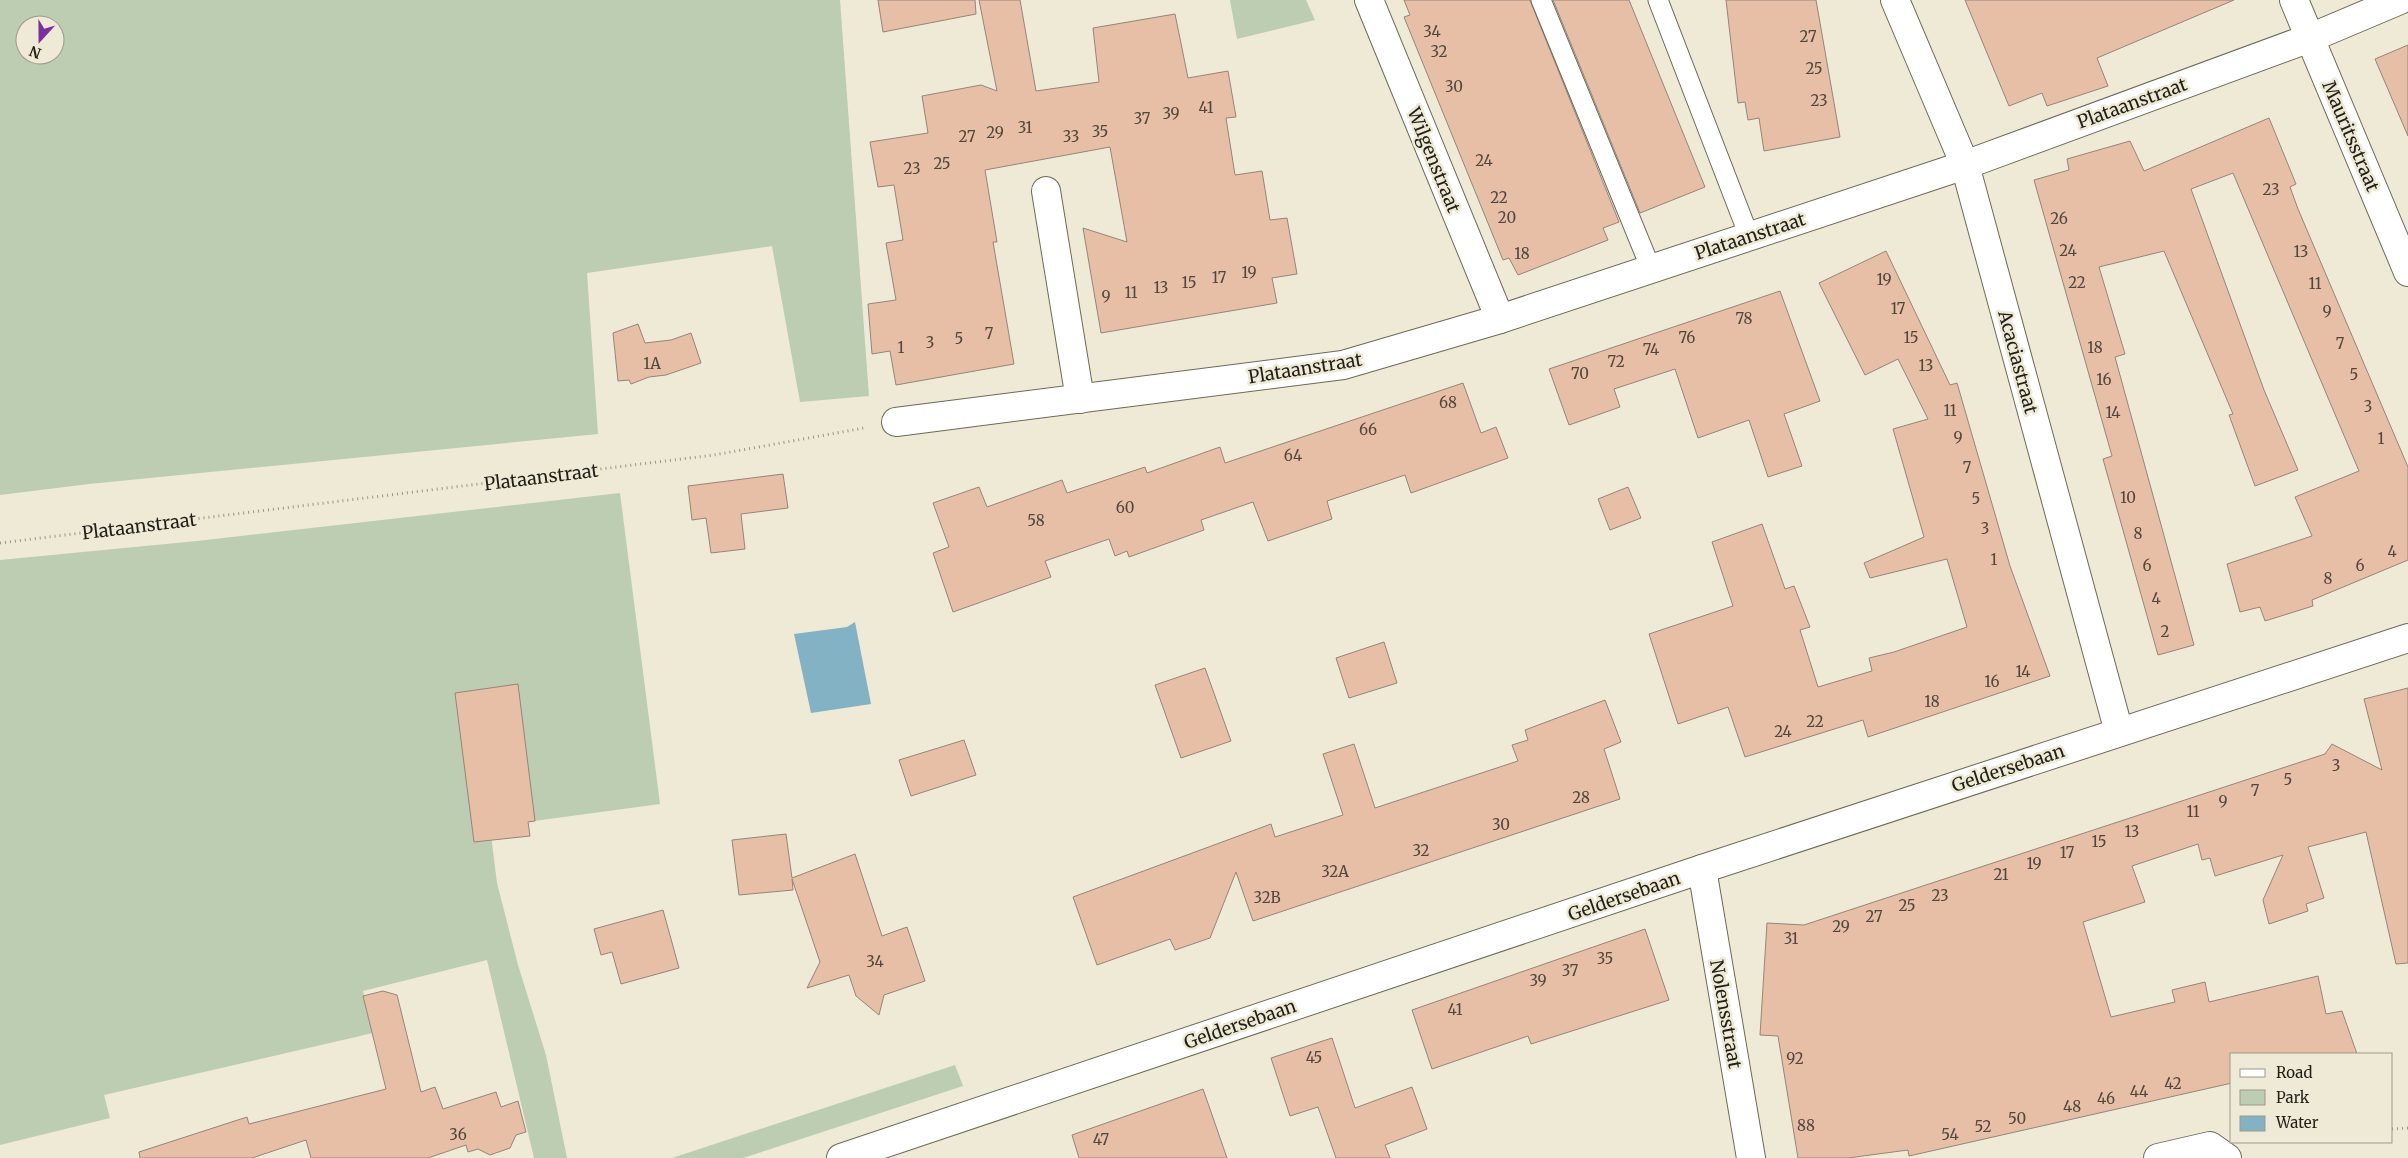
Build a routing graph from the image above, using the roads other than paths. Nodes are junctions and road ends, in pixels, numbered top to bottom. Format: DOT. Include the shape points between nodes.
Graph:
graph roads {
  1 [pos="1369,0"];
  2 [pos="1542,0"];
  3 [pos="1658,0"];
  4 [pos="1895,0"];
  5 [pos="2294,0"];
  6 [pos="2400,0"];
  7 [pos="2310,38"];
  8 [pos="1965,165"];
  9 [pos="1046,191"];
  10 [pos="1749,236"];
  11 [pos="1651,269"];
  12 [pos="2408,272"];
  13 [pos="1500,320"];
  14 [pos="1080,399"];
  15 [pos="896,422"];
  16 [pos="2408,638"];
  17 [pos="2118,732"];
  18 [pos="1702,869"];
  19 [pos="841,1158"];
  20 [pos="1751,1158"];
  21 [pos="2158,1158"];
  22 [pos="2227,1158"];
  1 -- 13 [label="street, Wilgenstraat"];
  2 -- 11 [label="lane"];
  3 -- 10 [label="lane"];
  4 -- 8 [label="street, Acaciastraat"];
  5 -- 7 [label="street, Mauritsstraat"];
  6 -- 7 [label="street, Plataanstraat"];
  7 -- 8 [label="street, Plataanstraat"];
  7 -- 12 [label="street, Mauritsstraat"];
  8 -- 10 [label="street, Plataanstraat"];
  8 -- 17 [label="street, Acaciastraat"];
  9 -- 14 [label="street"];
  10 -- 11 [label="street, Plataanstraat"];
  11 -- 13 [label="street, Plataanstraat"];
  13 -- 14 [label="street, Plataanstraat" via="1343,365"];
  14 -- 15 [label="street, Plataanstraat"];
  16 -- 17 [label="street, Geldersebaan"];
  17 -- 18 [label="street, Geldersebaan"];
  18 -- 19 [label="street, Geldersebaan"];
  18 -- 20 [label="street, Nolensstraat"];
  21 -- 22 [label="street" via="2210,1146"];
}
